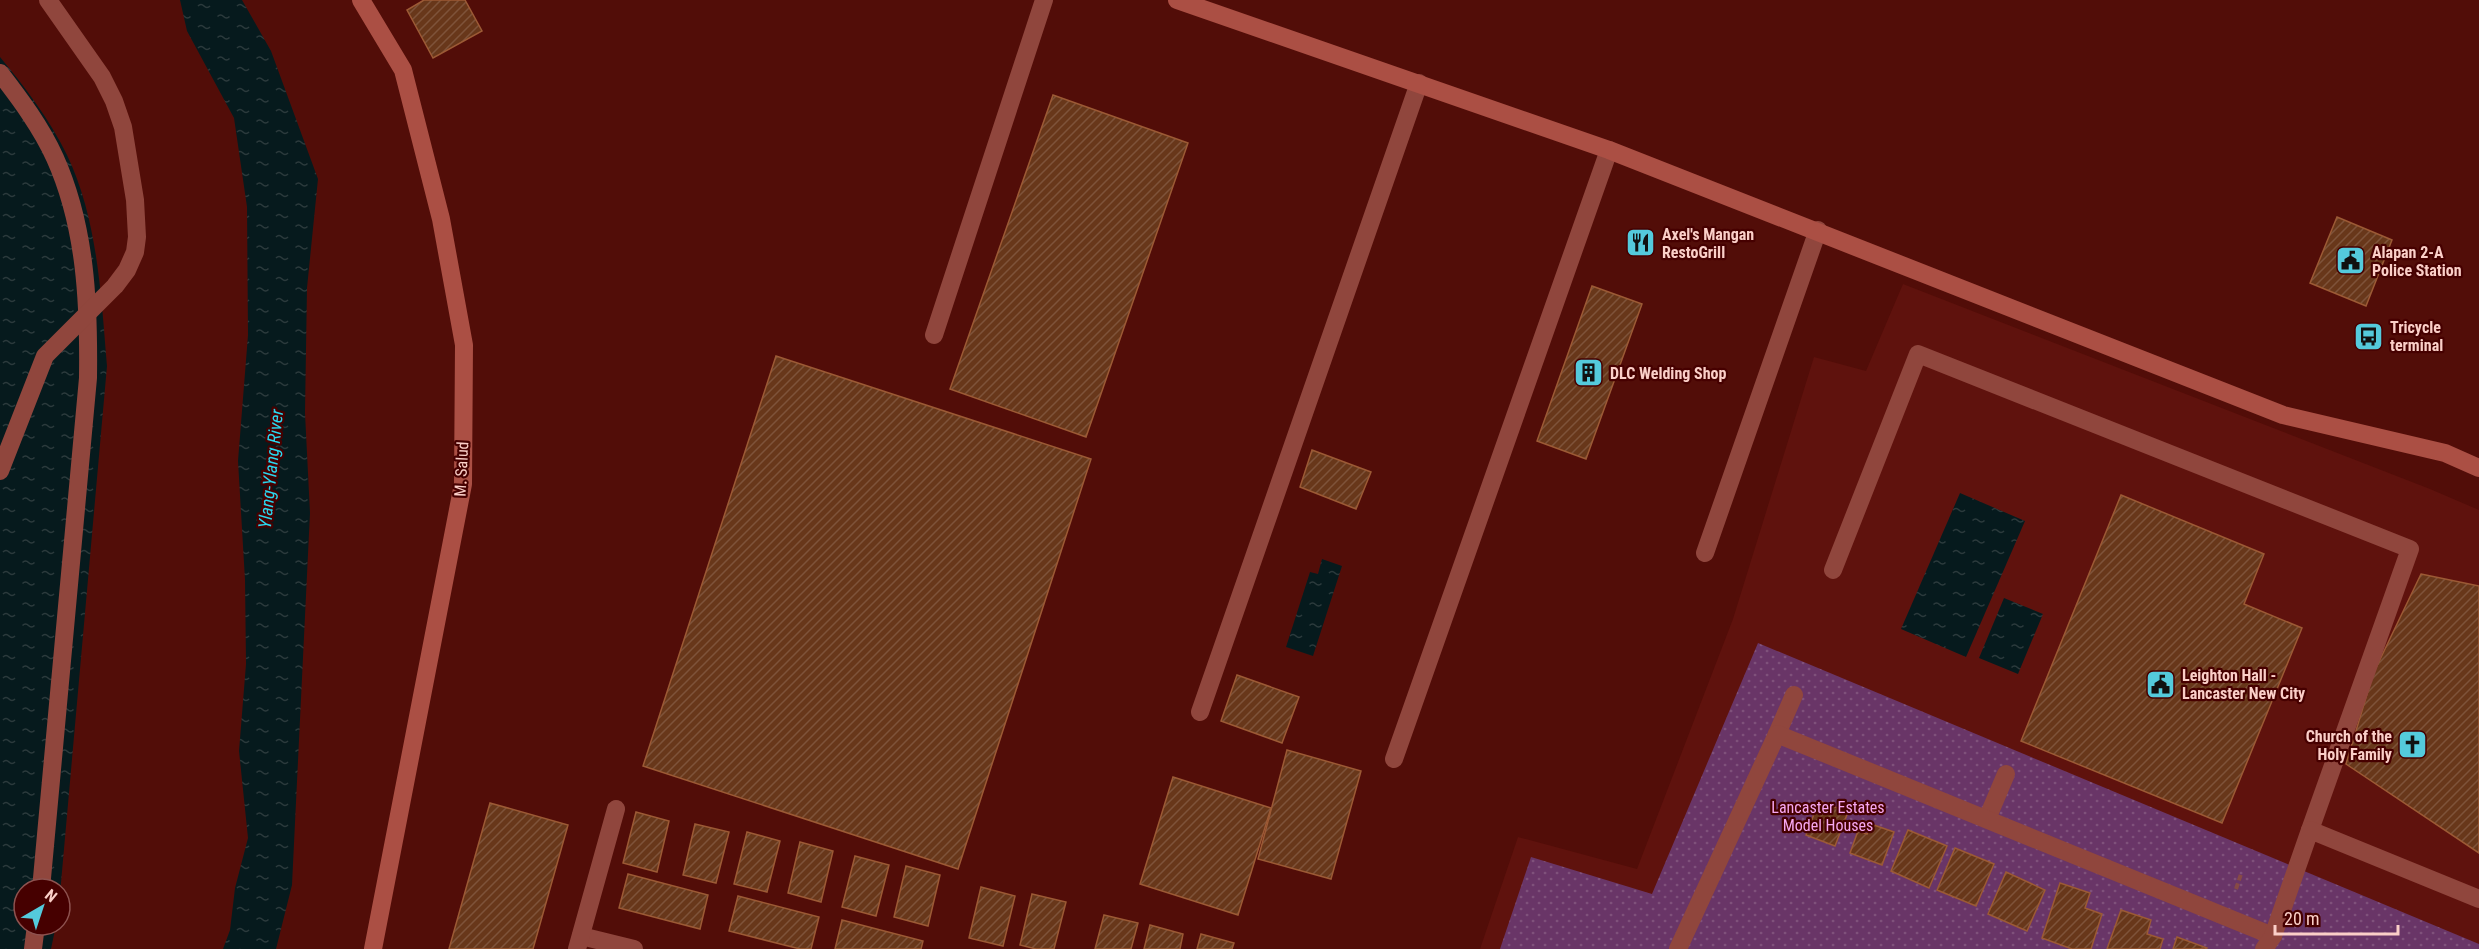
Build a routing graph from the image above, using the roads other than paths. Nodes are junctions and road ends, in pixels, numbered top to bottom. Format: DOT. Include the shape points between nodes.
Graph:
graph roads {
  1 [pos="48,0"];
  2 [pos="361,0"];
  3 [pos="1044,0"];
  4 [pos="1178,0"];
  5 [pos="0,73"];
  6 [pos="1419,83"];
  7 [pos="1609,150"];
  8 [pos="1818,230"];
  9 [pos="88,313"];
  10 [pos="934,334"];
  11 [pos="2479,468"];
  12 [pos="0,471"];
  13 [pos="1705,553"];
  14 [pos="1833,570"];
  15 [pos="1794,696"];
  16 [pos="1200,712"];
  17 [pos="1778,734"];
  18 [pos="1394,759"];
  19 [pos="2006,774"];
  20 [pos="616,809"];
  21 [pos="1987,819"];
  22 [pos="2310,830"];
  23 [pos="42,877"];
  24 [pos="2479,898"];
  25 [pos="579,942"];
  26 [pos="2269,942"];
  27 [pos="373,949"];
  28 [pos="634,949"];
  29 [pos="1678,949"];
  1 -- 9 [label="street" via="102,77 114,101 123,127 135,201 135,252 115,286"];
  2 -- 27 [label="street, M. Salud" via="403,70 441,219 464,345 463,484"];
  3 -- 10 [label="street"];
  4 -- 6 [label="street"];
  5 -- 9 [label="street" via="44,137 64,180 77,226"];
  6 -- 7 [label="street"];
  6 -- 16 [label="street"];
  7 -- 8 [label="street"];
  7 -- 18 [label="street"];
  8 -- 11 [label="street" via="2283,415 2445,453"];
  8 -- 13 [label="street"];
  9 -- 12 [label="street" via="45,356"];
  9 -- 23 [label="street" via="88,378"];
  14 -- 22 [label="street" via="1918,354 2410,549"];
  15 -- 17 [label="street"];
  17 -- 21 [label="street"];
  17 -- 29 [label="street"];
  19 -- 21 [label="street"];
  20 -- 25 [label="street"];
  21 -- 26 [label="street"];
  22 -- 24 [label="street"];
  22 -- 26 [label="street"];
  25 -- 28 [label="street"];
}
